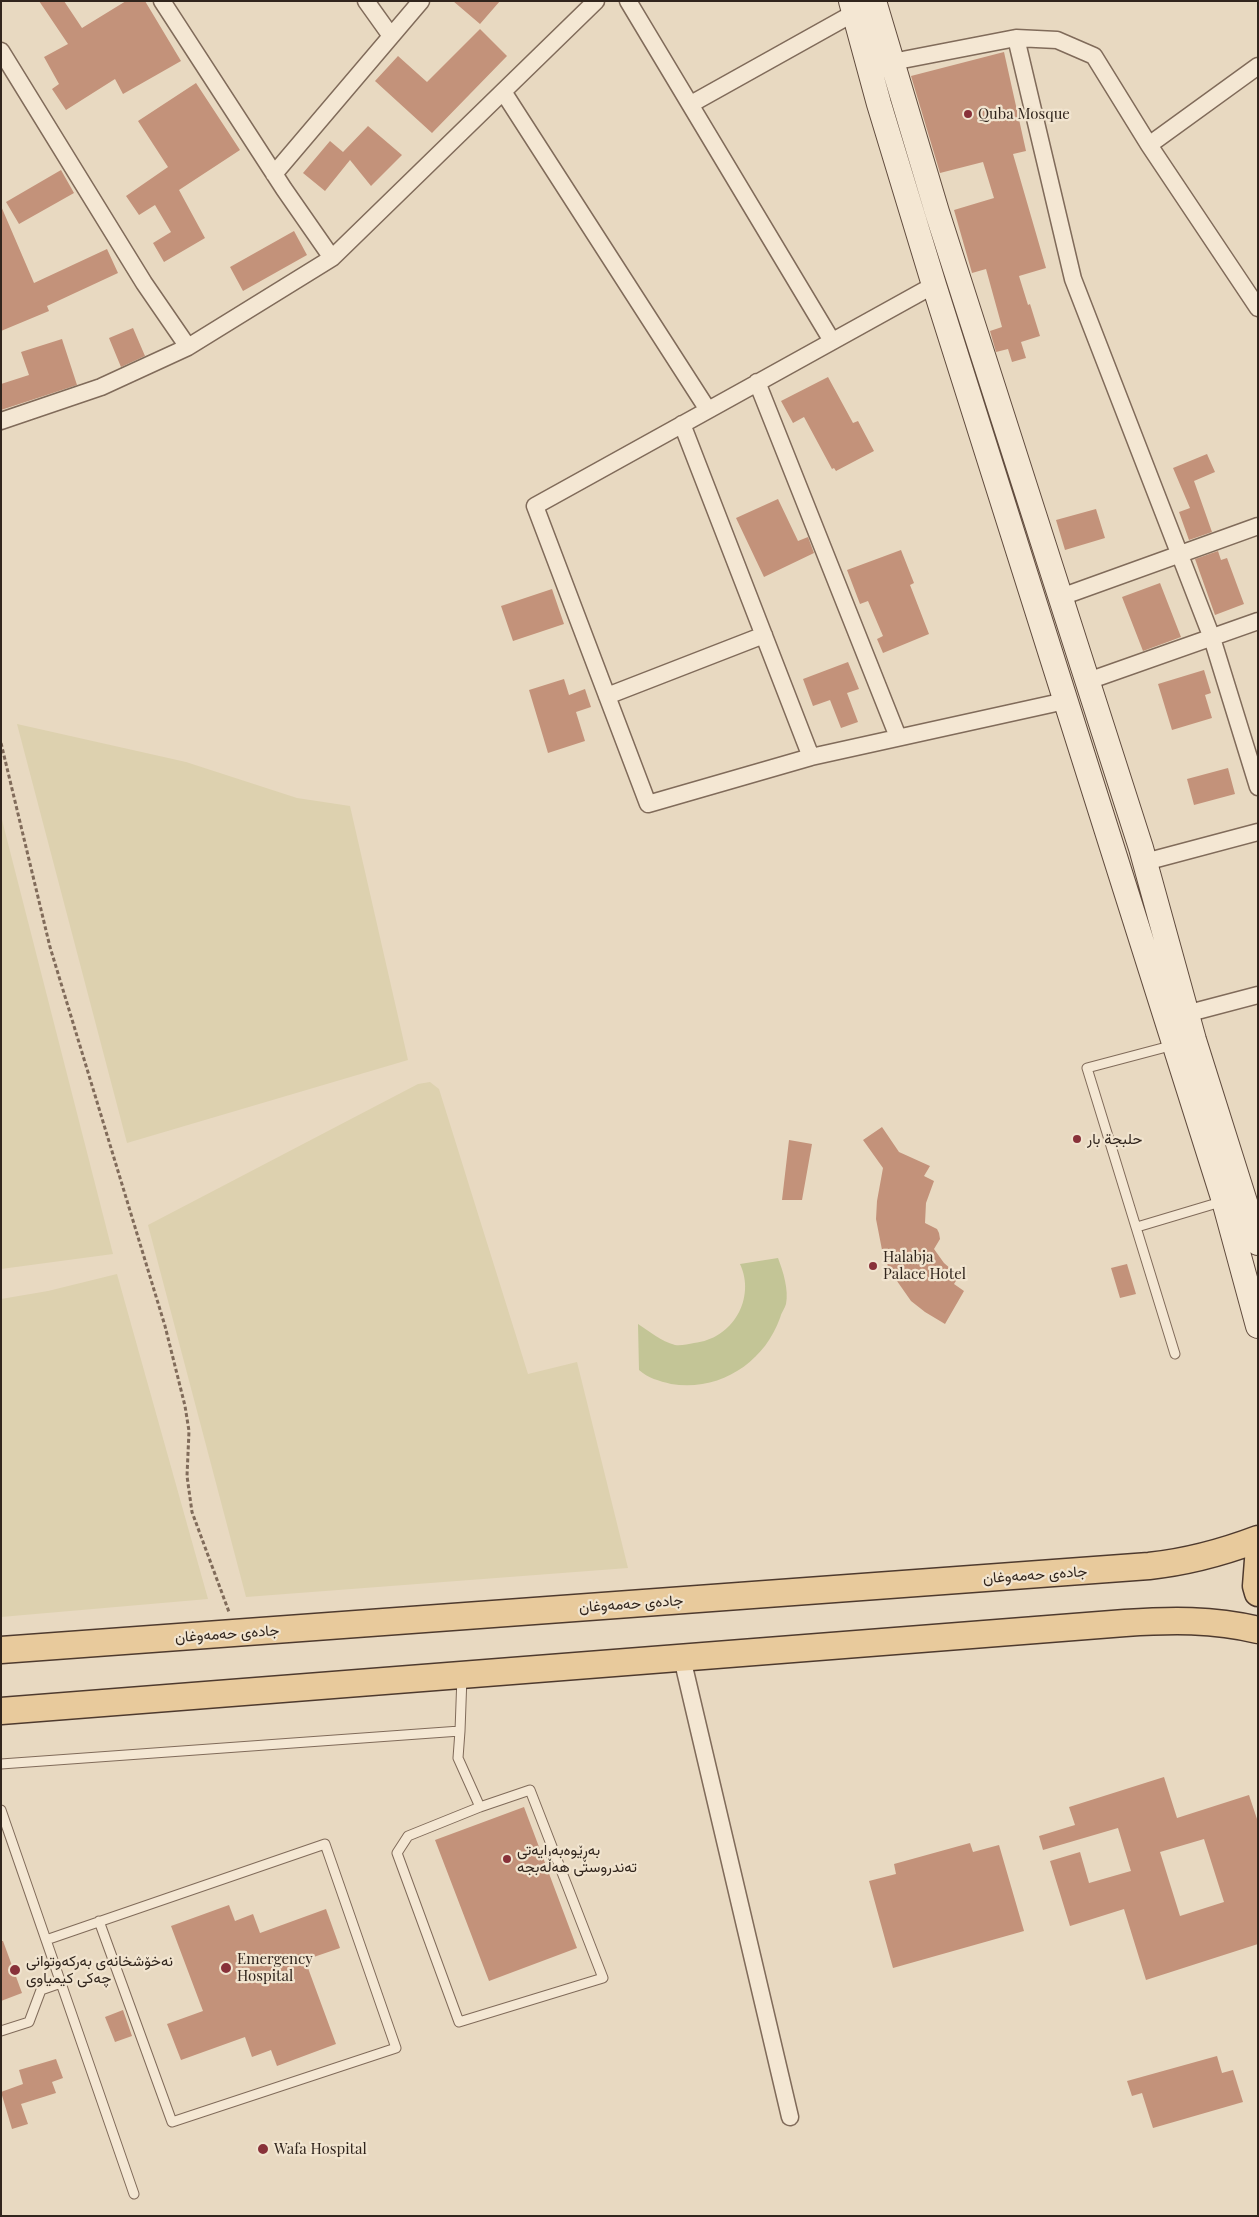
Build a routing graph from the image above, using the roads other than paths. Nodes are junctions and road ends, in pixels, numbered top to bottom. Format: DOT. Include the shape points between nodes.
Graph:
graph roads {
  1 [pos="162,1"];
  2 [pos="366,1"];
  3 [pos="421,1"];
  4 [pos="596,1"];
  5 [pos="628,1"];
  6 [pos="874,1"];
  7 [pos="852,7"];
  8 [pos="392,36"];
  9 [pos="1016,38"];
  10 [pos="1,51"];
  11 [pos="892,62"];
  12 [pos="1258,66"];
  13 [pos="504,93"];
  14 [pos="691,104"];
  15 [pos="1149,145"];
  16 [pos="274,174"];
  17 [pos="332,258"];
  18 [pos="934,286"];
  19 [pos="1258,308"];
  20 [pos="832,341"];
  21 [pos="188,347"];
  22 [pos="757,382"];
  23 [pos="708,410"];
  24 [pos="3,416"];
  25 [pos="682,424"];
  26 [pos="1028,494"];
  27 [pos="1004,502"];
  28 [pos="1258,526"];
  29 [pos="1180,554"];
  30 [pos="1061,597"];
  31 [pos="1258,621"];
  32 [pos="764,635"];
  33 [pos="1212,638"];
  34 [pos="1088,681"];
  35 [pos="607,696"];
  36 [pos="1065,701"];
  37 [pos="898,737"];
  38 [pos="812,757"];
  39 [pos="1258,787"];
  40 [pos="1258,832"];
  41 [pos="1145,862"];
  42 [pos="1258,995"];
  43 [pos="1177,1016"];
  44 [pos="1184,1042"];
  45 [pos="1233,1198"];
  46 [pos="1137,1227"];
  47 [pos="1258,1243"];
  48 [pos="1258,1326"];
  49 [pos="1175,1354"];
  50 [pos="1258,1539"];
  51 [pos="1258,1560"];
  52 [pos="1258,1593"];
  53 [pos="1258,1630"];
  54 [pos="1,1650"];
  55 [pos="682,1658"];
  56 [pos="462,1675"];
  57 [pos="1,1712"];
  58 [pos="460,1731"];
  59 [pos="1,1764"];
  60 [pos="480,1807"];
  61 [pos="1,1810"];
  62 [pos="99,1921"];
  63 [pos="46,1940"];
  64 [pos="61,1983"];
  65 [pos="1,2031"];
  66 [pos="790,2117"];
  67 [pos="134,2194"];
  1 -- 16 [label="street"];
  2 -- 8 [label="street"];
  3 -- 8 [label="street"];
  4 -- 13 [label="street"];
  5 -- 14 [label="street"];
  6 -- 11 [label="street"];
  7 -- 14 [label="street"];
  7 -- 18 [label="street"];
  8 -- 16 [label="street"];
  9 -- 11 [label="street"];
  9 -- 15 [label="street" via="1057,40 1094,56"];
  9 -- 29 [label="street" via="1073,279"];
  10 -- 21 [label="street" via="144,283"];
  11 -- 26 [label="street"];
  12 -- 15 [label="street"];
  13 -- 17 [label="street"];
  13 -- 23 [label="street"];
  14 -- 20 [label="street"];
  15 -- 19 [label="street"];
  16 -- 17 [label="street"];
  17 -- 21 [label="street"];
  18 -- 20 [label="street"];
  18 -- 27 [label="street"];
  20 -- 22 [label="street"];
  21 -- 24 [label="street" via="101,387"];
  22 -- 23 [label="street"];
  22 -- 37 [label="street"];
  23 -- 25 [label="street"];
  25 -- 32 [label="street"];
  25 -- 35 [label="street" via="534,506"];
  26 -- 27 [label="street"];
  26 -- 30 [label="street"];
  27 -- 36 [label="street"];
  28 -- 29 [label="street"];
  29 -- 30 [label="street"];
  29 -- 33 [label="street"];
  30 -- 34 [label="street"];
  31 -- 33 [label="street"];
  32 -- 35 [label="street"];
  32 -- 38 [label="street"];
  33 -- 34 [label="street"];
  33 -- 39 [label="street"];
  34 -- 41 [label="street"];
  35 -- 38 [label="street" via="648,804"];
  36 -- 37 [label="street"];
  36 -- 43 [label="street"];
  37 -- 38 [label="street"];
  40 -- 41 [label="street"];
  41 -- 43 [label="street"];
  42 -- 43 [label="street"];
  43 -- 44 [label="street"];
  44 -- 45 [label="street"];
  44 -- 46 [label="lane" via="1087,1068"];
  45 -- 46 [label="lane"];
  45 -- 47 [label="street"];
  45 -- 48 [label="street"];
  46 -- 49 [label="lane"];
  50 -- 54 [label="main road, جادەی حەمەوغان" via="1184,1562 1149,1566"];
  51 -- 52 [label="main road"];
  53 -- 55 [label="main road" via="1230,1623 1175,1620"];
  55 -- 56 [label="main road"];
  55 -- 66 [label="street"];
  56 -- 57 [label="main road"];
  56 -- 58 [label="lane"];
  58 -- 59 [label="lane"];
  58 -- 60 [label="lane" via="458,1758"];
  60 -- 60 [label="lane" via="408,1836 397,1853 459,2022 603,1978 530,1790"];
  61 -- 63 [label="lane"];
  62 -- 62 [label="lane" via="325,1844 396,2048 172,2122"];
  62 -- 63 [label="lane"];
  63 -- 64 [label="lane"];
  64 -- 65 [label="lane" via="40,1990 29,2022"];
  64 -- 67 [label="lane"];
}
